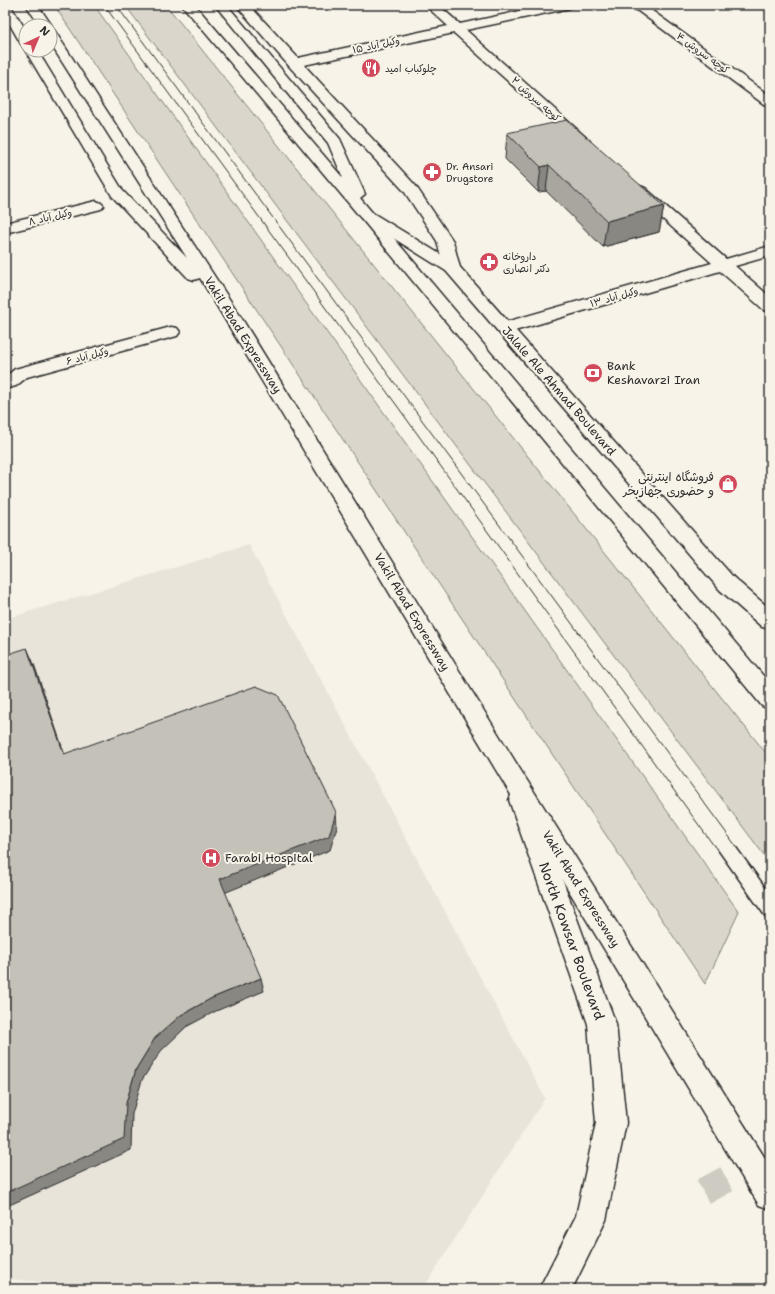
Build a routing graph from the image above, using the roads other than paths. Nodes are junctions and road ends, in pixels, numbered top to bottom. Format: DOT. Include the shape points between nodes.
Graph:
graph roads {
  1 [pos="32,5"];
  2 [pos="188,5"];
  3 [pos="221,5"];
  4 [pos="242,5"];
  5 [pos="431,5"];
  6 [pos="566,5"];
  7 [pos="636,5"];
  8 [pos="5,6"];
  9 [pos="41,18"];
  10 [pos="18,28"];
  11 [pos="457,28"];
  12 [pos="58,44"];
  13 [pos="36,58"];
  14 [pos="294,63"];
  15 [pos="770,102"];
  16 [pos="593,149"];
  17 [pos="628,181"];
  18 [pos="96,206"];
  19 [pos="366,215"];
  20 [pos="5,228"];
  21 [pos="770,252"];
  22 [pos="723,265"];
  23 [pos="452,268"];
  24 [pos="770,306"];
  25 [pos="231,314"];
  26 [pos="505,328"];
  27 [pos="171,332"];
  28 [pos="5,384"];
  29 [pos="770,621"];
  30 [pos="770,700"];
  31 [pos="513,778"];
  32 [pos="770,1194"];
  33 [pos="555,1289"];
  1 -- 9 [label="main road"];
  2 -- 19 [label="main road"];
  3 -- 19 [label="main road" via="335,142"];
  4 -- 14 [label="main road"];
  5 -- 11 [label="main road, کوچه سروش ۲"];
  6 -- 11 [label="main road, ۱۵ وکیل آباد"];
  7 -- 15 [label="main road, کوچه سروش ۴"];
  8 -- 10 [label="main road"];
  11 -- 14 [label="main road, ۱۵ وکیل آباد"];
  11 -- 16 [label="main road, کوچه سروش ۲"];
  12 -- 25 [label="main road, Vakil Abad Expressway"];
  13 -- 25 [label="main road" via="117,193"];
  14 -- 23 [label="main road" via="410,188 445,241"];
  17 -- 22 [label="main road"];
  18 -- 20 [label="main road, ۸ وکیل آباد"];
  19 -- 23 [label="main road, Jalale Ale Ahmad Boulevard"];
  19 -- 30 [label="main road"];
  21 -- 22 [label="main road, ۱۳ وکیل آباد"];
  22 -- 24 [label="main road"];
  22 -- 26 [label="main road, ۱۳ وکیل آباد"];
  23 -- 26 [label="main road, Jalale Ale Ahmad Boulevard"];
  25 -- 31 [label="main road, Vakil Abad Expressway"];
  26 -- 29 [label="main road, Jalale Ale Ahmad Boulevard" via="727,584"];
  27 -- 28 [label="main road, ۶ وکیل آباد" via="21,373"];
  31 -- 32 [label="main road, Vakil Abad Expressway"];
  31 -- 33 [label="main road, North Kowsar Boulevard" via="602,1024 611,1123 591,1220"];
}
